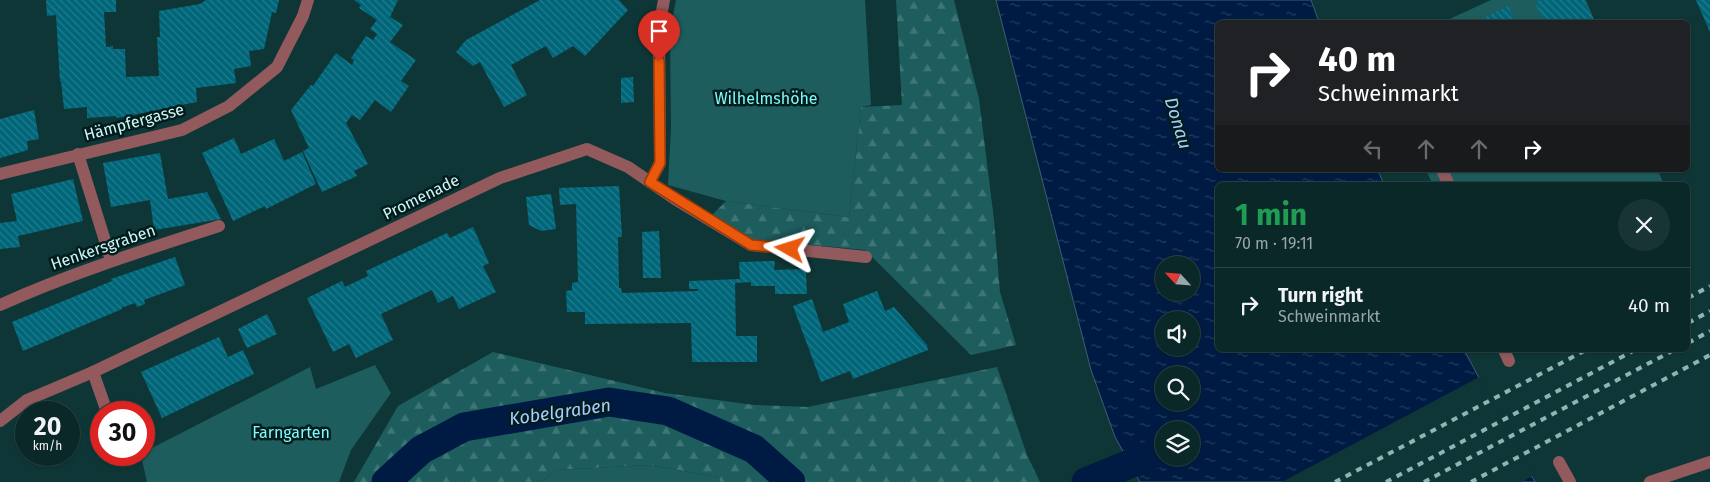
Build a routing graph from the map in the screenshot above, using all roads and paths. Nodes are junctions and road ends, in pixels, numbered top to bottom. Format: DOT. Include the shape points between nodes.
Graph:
graph roads {
  1 [pos="308,0"];
  2 [pos="664,0"];
  3 [pos="78,154"];
  4 [pos="0,174"];
  5 [pos="650,182"];
  6 [pos="219,226"];
  7 [pos="866,257"];
  8 [pos="111,260"];
  9 [pos="0,305"];
  10 [pos="93,372"];
  11 [pos="104,401"];
  12 [pos="0,421"];
  13 [pos="1559,462"];
  14 [pos="1710,462"];
  15 [pos="1570,482"];
  16 [pos="1650,482"];
  1 -- 3 [label="street, Hämpfergasse" via="277,67 229,106 182,130"];
  2 -- 5 [label="street" via="659,27 660,163"];
  3 -- 4 [label="street, Hämpfergasse"];
  3 -- 8 [label="street"];
  5 -- 7 [label="street, Promenade" via="751,245"];
  5 -- 10 [label="street, Promenade" via="628,167 587,149 544,161 500,178"];
  6 -- 8 [label="street, Henkersgraben"];
  8 -- 9 [label="street, Henkersgraben"];
  10 -- 11 [label="street"];
  10 -- 12 [label="street, Promenade" via="27,400"];
  13 -- 15 [label="street"];
  14 -- 16 [label="street"];
}
